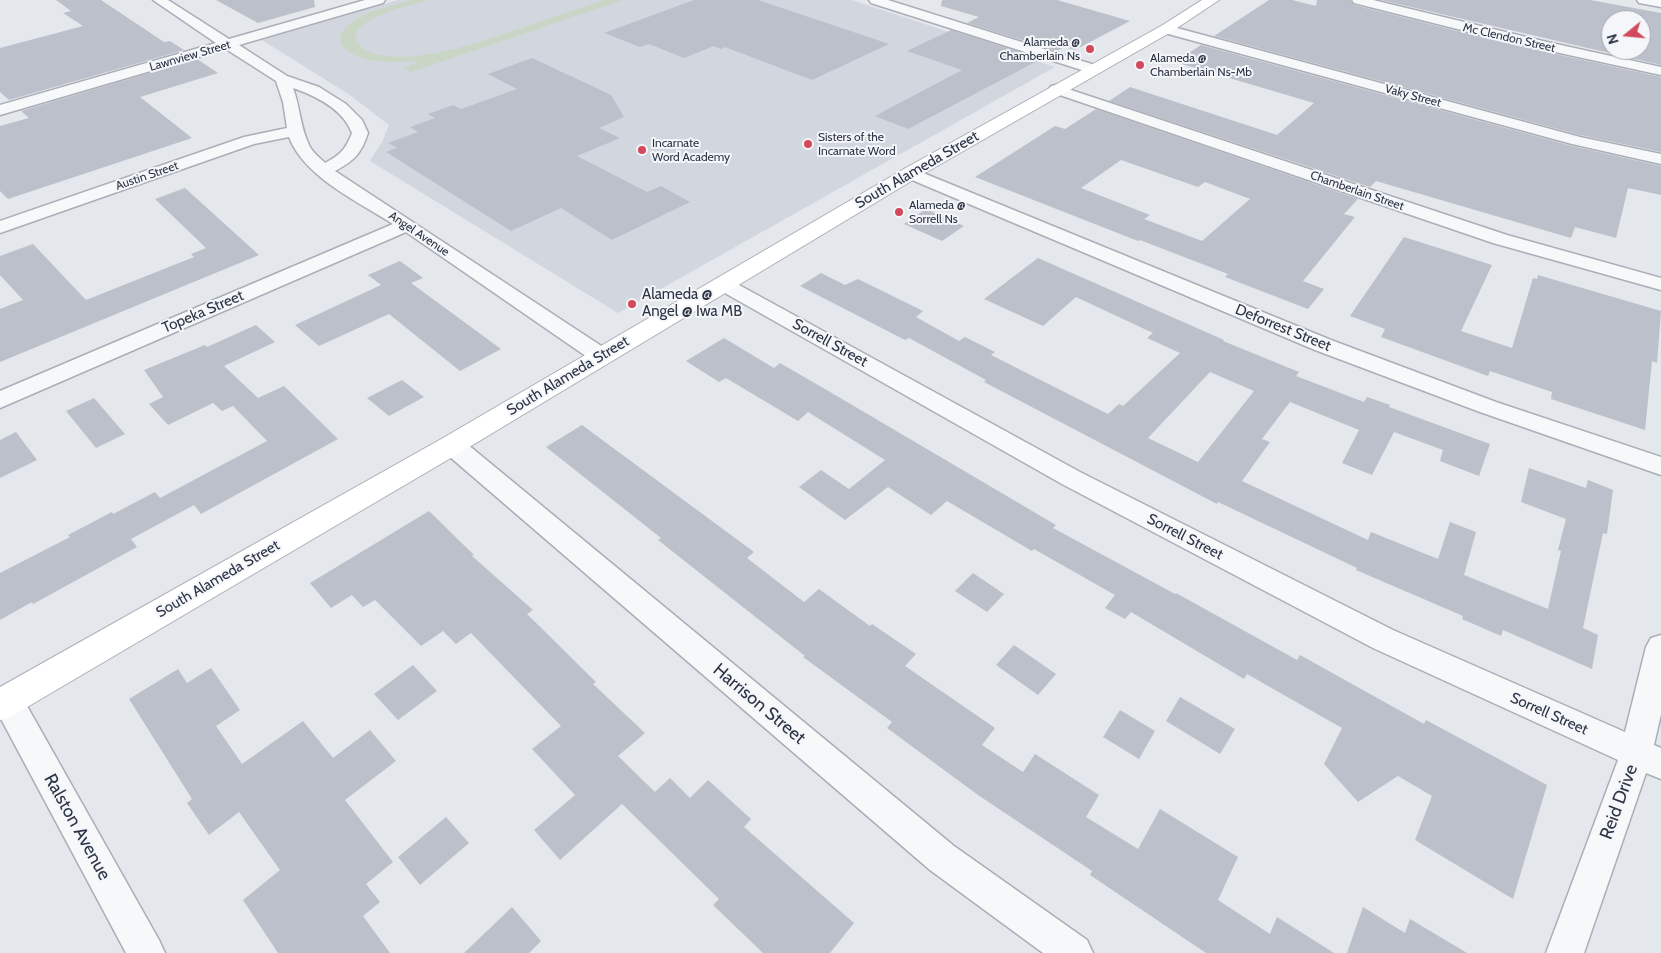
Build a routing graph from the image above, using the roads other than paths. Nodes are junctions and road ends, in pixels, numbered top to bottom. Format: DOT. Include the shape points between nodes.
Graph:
graph roads {
  1 [pos="159,0"];
  2 [pos="379,0"];
  3 [pos="875,0"];
  4 [pos="924,0"];
  5 [pos="1212,0"];
  6 [pos="1358,0"];
  7 [pos="1643,0"];
  8 [pos="1661,3"];
  9 [pos="903,9"];
  10 [pos="1166,29"];
  11 [pos="229,45"];
  12 [pos="1093,69"];
  13 [pos="1661,71"];
  14 [pos="282,78"];
  15 [pos="1056,89"];
  16 [pos="0,110"];
  17 [pos="295,131"];
  18 [pos="1661,159"];
  19 [pos="323,171"];
  20 [pos="911,173"];
  21 [pos="407,225"];
  22 [pos="0,227"];
  23 [pos="723,284"];
  24 [pos="1661,284"];
  25 [pos="600,356"];
  26 [pos="0,400"];
  27 [pos="452,445"];
  28 [pos="1661,466"];
  29 [pos="1661,647"];
  30 [pos="4,702"];
  31 [pos="1648,759"];
  32 [pos="146,953"];
  33 [pos="1074,953"];
  34 [pos="1565,953"];
  1 -- 11 [label="street"];
  2 -- 11 [label="street, Lawnview Street"];
  3 -- 9 [label="street"];
  4 -- 9 [label="street"];
  5 -- 10 [label="main road, South Alameda Street"];
  6 -- 13 [label="street, Mc Clendon Street" via="1491,34"];
  7 -- 8 [label="street"];
  9 -- 12 [label="street"];
  10 -- 12 [label="main road, South Alameda Street"];
  10 -- 18 [label="street, Vaky Street" via="1578,142"];
  11 -- 14 [label="street"];
  11 -- 16 [label="street, Lawnview Street"];
  12 -- 15 [label="main road, South Alameda Street"];
  14 -- 17 [label="street, Angel Avenue" via="291,102"];
  14 -- 19 [label="street" via="314,90 341,107 356,123 360,133 356,148 345,159"];
  15 -- 20 [label="main road, South Alameda Street"];
  15 -- 24 [label="street, Chamberlain Street" via="1500,239"];
  17 -- 19 [label="street, Angel Avenue" via="302,148"];
  17 -- 22 [label="street, Austin Street" via="250,140"];
  19 -- 21 [label="street, Angel Avenue"];
  20 -- 23 [label="main road, South Alameda Street"];
  20 -- 28 [label="street, Deforrest Street" via="1323,345 1488,407"];
  21 -- 25 [label="street, Angel Avenue"];
  21 -- 26 [label="street, Topeka Street"];
  23 -- 25 [label="main road, South Alameda Street"];
  23 -- 31 [label="street, Sorrell Street" via="1071,478 1384,639"];
  25 -- 27 [label="main road, South Alameda Street"];
  27 -- 30 [label="main road, South Alameda Street"];
  27 -- 33 [label="street, Harrison Street" via="942,858"];
  29 -- 31 [label="street, Reid Drive"];
  30 -- 32 [label="street, Ralston Avenue"];
  31 -- 34 [label="street, Reid Drive"];
}
